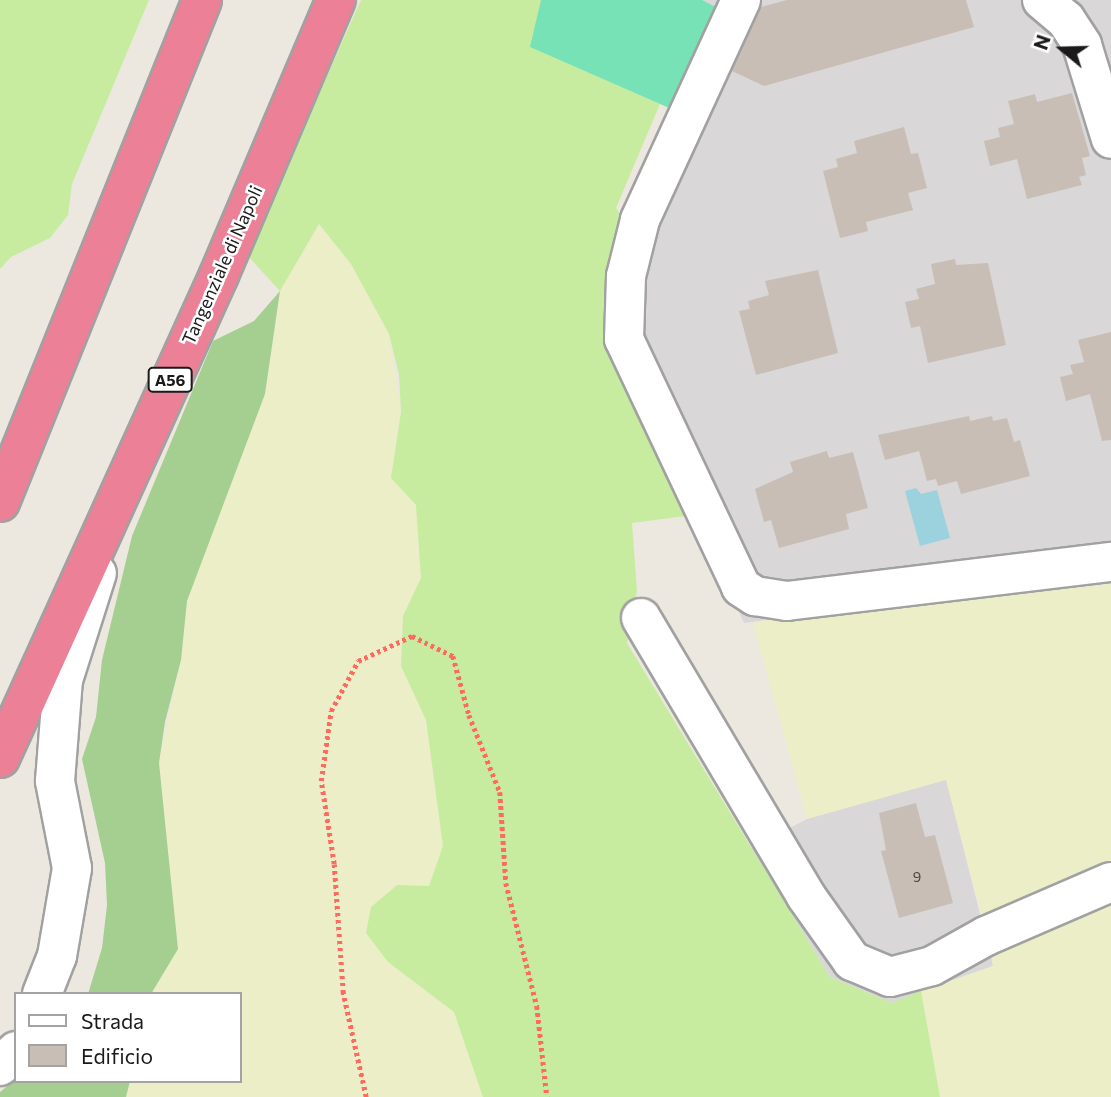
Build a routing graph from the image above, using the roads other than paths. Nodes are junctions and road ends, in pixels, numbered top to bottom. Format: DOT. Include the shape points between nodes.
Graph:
graph roads {
  1 [pos="202,0"];
  2 [pos="336,0"];
  3 [pos="741,0"];
  4 [pos="1042,0"];
  5 [pos="1111,139"];
  6 [pos="118,491"];
  7 [pos="0,502"];
  8 [pos="1111,562"];
  9 [pos="641,618"];
  10 [pos="0,758"];
  11 [pos="1111,882"];
  12 [pos="43,992"];
  13 [pos="14,1053"];
  14 [pos="0,1066"];
  1 -- 7 [label="highway"];
  2 -- 6 [label="highway, Tangenziale di Napoli / A56" via="219,275"];
  3 -- 8 [label="street" via="640,220 626,276 624,339 741,587 755,596 787,601"];
  4 -- 5 [label="street" via="1066,20 1082,45"];
  6 -- 10 [label="highway, Tangenziale di Napoli / A56"];
  6 -- 12 [label="street" via="64,680 55,781 72,868 58,956"];
  9 -- 11 [label="street" via="806,896 852,961 890,977 932,966 986,936"];
  13 -- 14 [label="street"];
}
